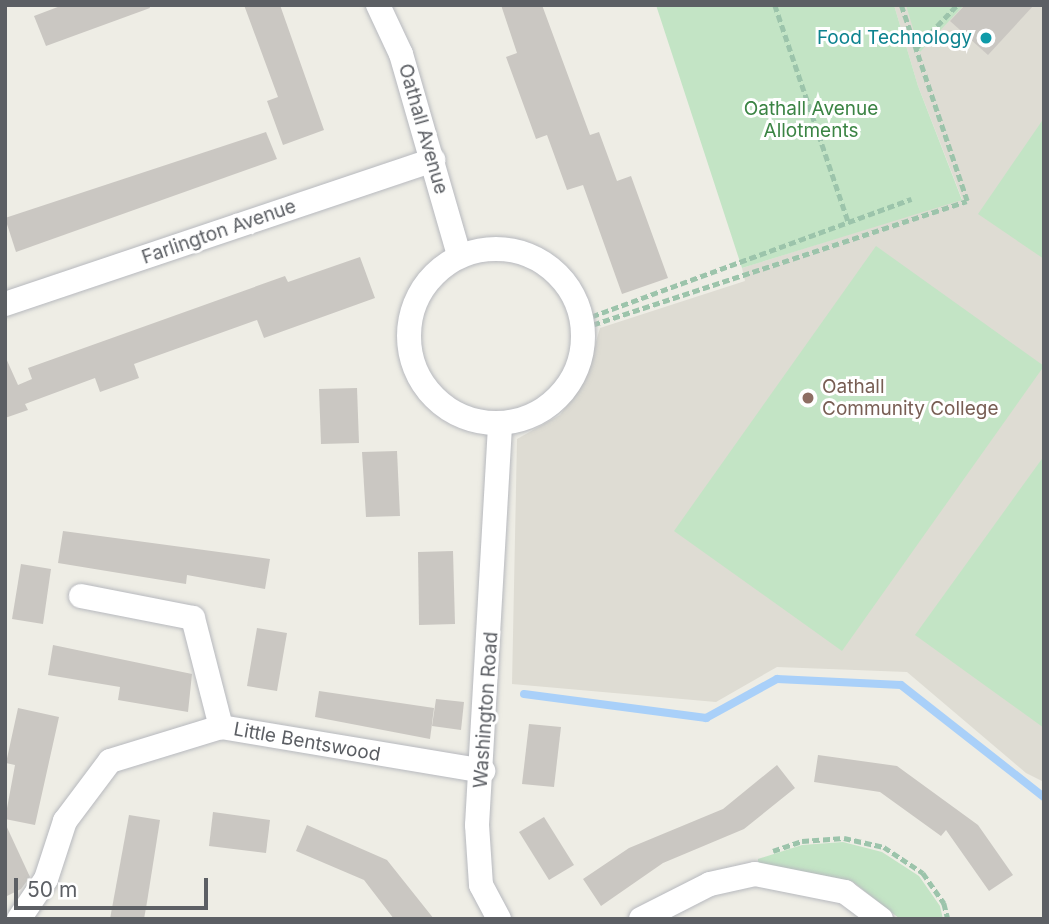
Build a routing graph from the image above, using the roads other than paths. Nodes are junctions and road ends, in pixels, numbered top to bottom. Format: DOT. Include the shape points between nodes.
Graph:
graph roads {
  1 [pos="379,5"];
  2 [pos="433,160"];
  3 [pos="459,255"];
  4 [pos="5,304"];
  5 [pos="500,424"];
  6 [pos="81,596"];
  7 [pos="221,727"];
  8 [pos="483,771"];
  9 [pos="19,919"];
  10 [pos="499,919"];
  11 [pos="641,919"];
  12 [pos="881,919"];
  1 -- 2 [label="street, Oathall Avenue" via="401,54"];
  2 -- 3 [label="street, Oathall Avenue"];
  2 -- 4 [label="street, Farlington Avenue"];
  3 -- 5 [label="street" via="434,272 416,297 408,326 410,356 422,384 443,406 470,420"];
  3 -- 5 [label="street" via="486,248 514,250 540,260 562,278 583,324 581,358 570,383 551,404 527,418"];
  5 -- 8 [label="street, Washington Road"];
  6 -- 7 [label="street" via="193,618"];
  7 -- 8 [label="street, Little Bentswood"];
  7 -- 9 [label="street, Little Bentswood" via="110,761 65,821 46,879"];
  8 -- 10 [label="street, Washington Road" via="477,825 481,885"];
  11 -- 12 [label="street" via="710,884 755,874 845,892"];
}
